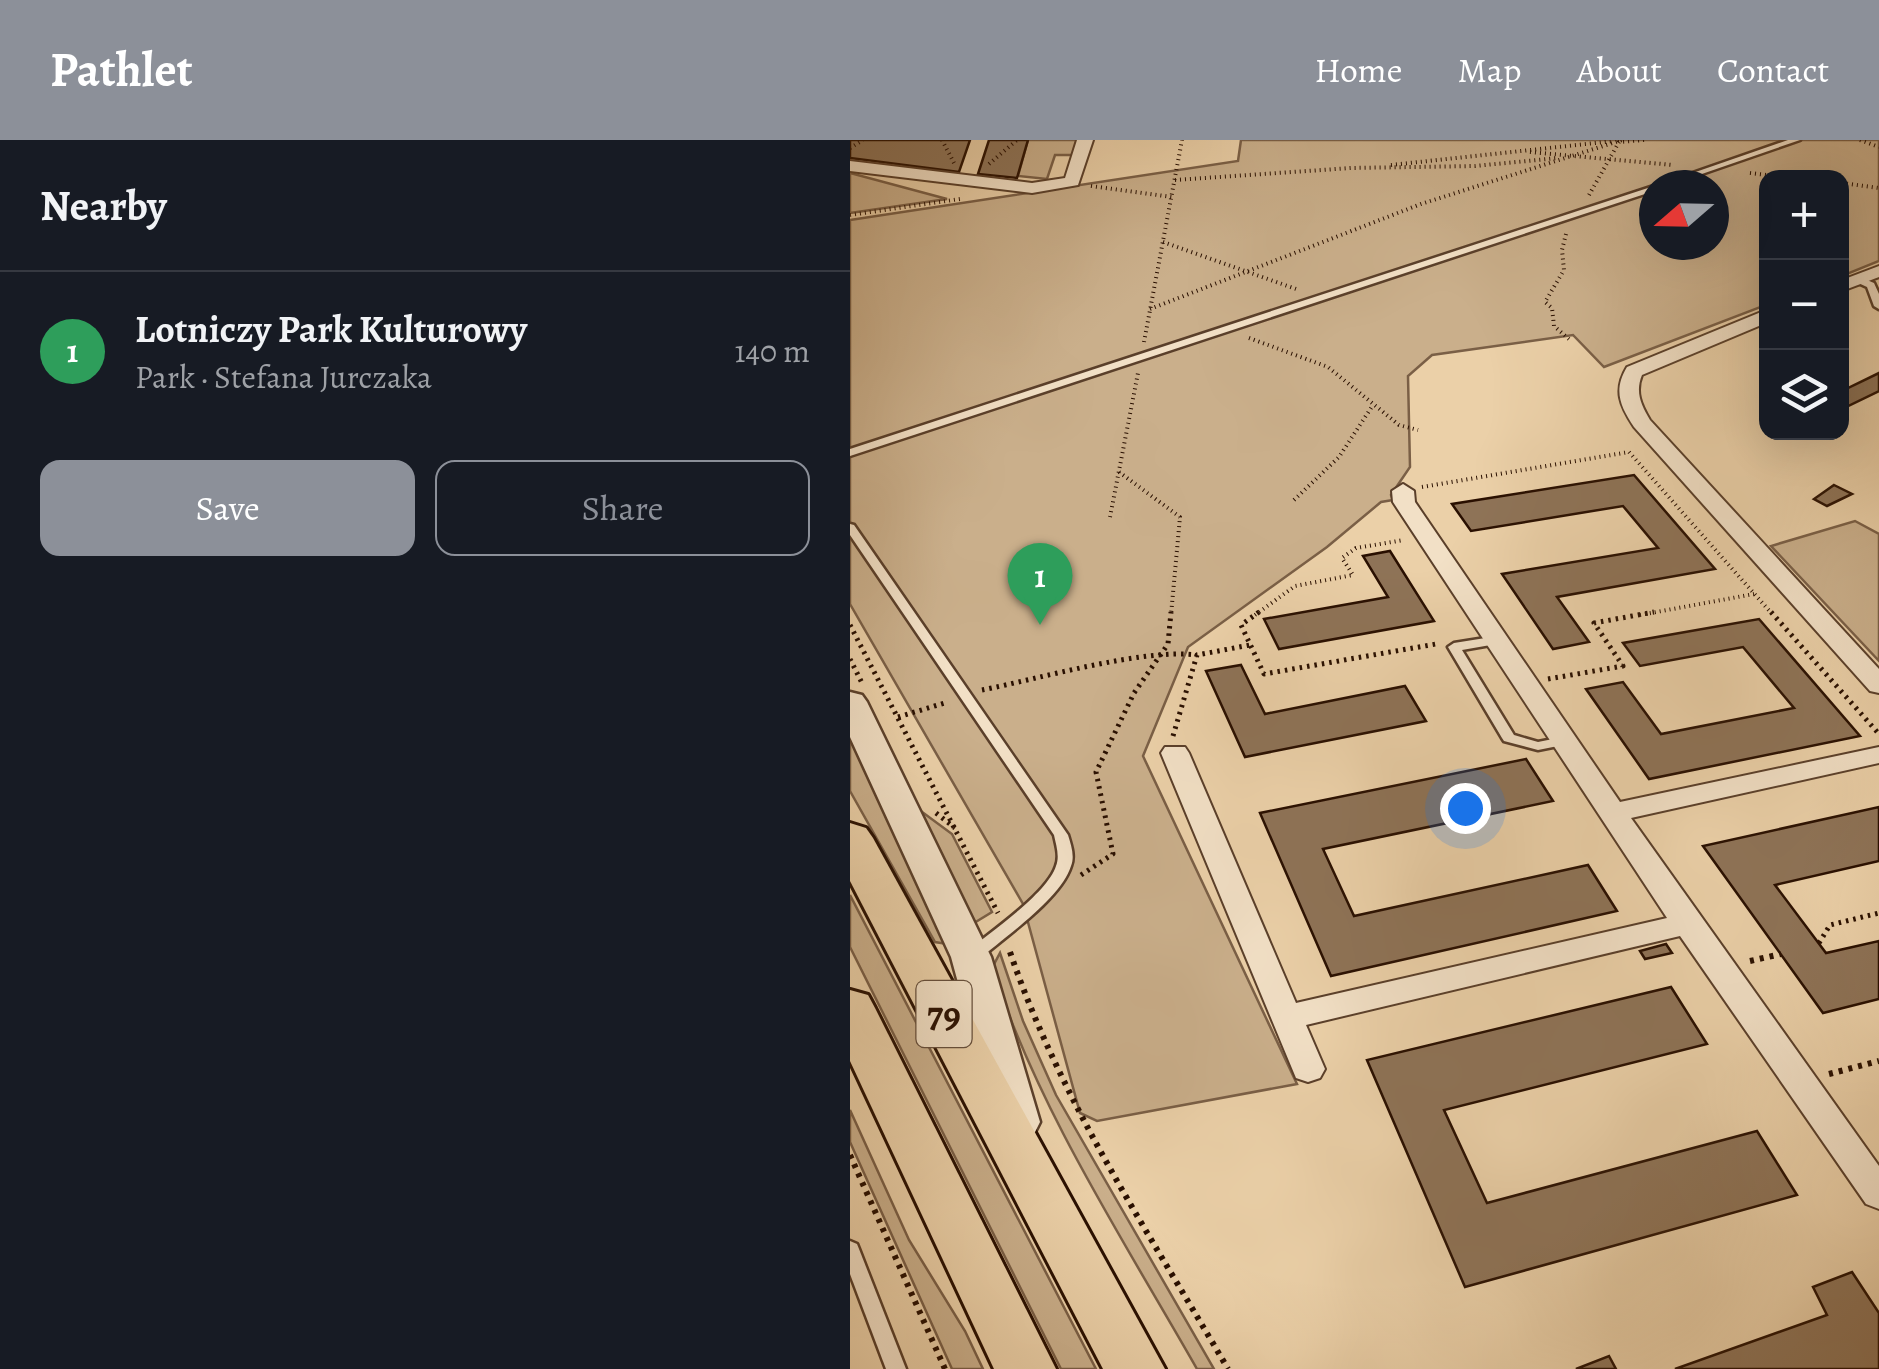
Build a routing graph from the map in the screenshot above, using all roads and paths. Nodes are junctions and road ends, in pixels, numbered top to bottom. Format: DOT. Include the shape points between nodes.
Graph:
graph roads {
  1 [pos="862,140"];
  2 [pos="942,140"];
  3 [pos="1017,140"];
  4 [pos="1085,140"];
  5 [pos="1182,140"];
  6 [pos="1644,140"];
  7 [pos="1796,140"];
  8 [pos="1860,140"];
  9 [pos="1621,141"];
  10 [pos="1879,146"];
  11 [pos="850,148"];
  12 [pos="1517,151"];
  13 [pos="1570,157"];
  14 [pos="1608,158"];
  15 [pos="850,166"];
  16 [pos="1367,168"];
  17 [pos="1711,168"];
  18 [pos="957,170"];
  19 [pos="1705,170"];
  20 [pos="979,173"];
  21 [pos="1175,180"];
  22 [pos="1066,183"];
  23 [pos="1849,184"];
  24 [pos="1879,188"];
  25 [pos="1639,193"];
  26 [pos="1172,196"];
  27 [pos="960,199"];
  28 [pos="1598,206"];
  29 [pos="850,216"];
  30 [pos="1555,221"];
  31 [pos="1163,242"];
  32 [pos="1879,270"];
  33 [pos="1249,272"];
  34 [pos="1849,283"];
  35 [pos="1322,300"];
  36 [pos="1879,306"];
  37 [pos="1150,309"];
  38 [pos="1759,319"];
  39 [pos="1241,336"];
  40 [pos="1570,340"];
  41 [pos="1141,358"];
  42 [pos="1374,406"];
  43 [pos="1418,430"];
  44 [pos="850,453"];
  45 [pos="1119,472"];
  46 [pos="1402,492"];
  47 [pos="1294,500"];
  48 [pos="1110,517"];
  49 [pos="850,527"];
  50 [pos="1422,527"];
  51 [pos="1754,594"];
  52 [pos="850,625"];
  53 [pos="1498,640"];
  54 [pos="1168,644"];
  55 [pos="1251,645"];
  56 [pos="1454,648"];
  57 [pos="1182,653"];
  58 [pos="1196,655"];
  59 [pos="1159,656"];
  60 [pos="1526,683"];
  61 [pos="1879,685"];
  62 [pos="966,695"];
  63 [pos="850,702"];
  64 [pos="898,716"];
  65 [pos="1879,734"];
  66 [pos="1564,741"];
  67 [pos="1175,753"];
  68 [pos="1879,755"];
  69 [pos="1611,812"];
  70 [pos="850,838"];
  71 [pos="1051,887"];
  72 [pos="1879,914"];
  73 [pos="1687,924"];
  74 [pos="1003,929"];
  75 [pos="1819,943"];
  76 [pos="971,958"];
  77 [pos="850,1008"];
  78 [pos="1288,1017"];
  79 [pos="1879,1061"];
  80 [pos="1308,1069"];
  81 [pos="1796,1082"];
  82 [pos="850,1155"];
  83 [pos="1038,1191"];
  84 [pos="1879,1194"];
  85 [pos="850,1249"];
  86 [pos="896,1369"];
  87 [pos="945,1369"];
  88 [pos="1025,1369"];
  89 [pos="1134,1369"];
  90 [pos="1228,1369"];
  1 -- 11 [label="path"];
  2 -- 18 [label="path"];
  3 -- 20 [label="path"];
  4 -- 22 [label="street" via="1072,182"];
  5 -- 21 [label="path"];
  6 -- 9 [label="path"];
  7 -- 17 [label="lane"];
  8 -- 10 [label="path"];
  9 -- 12 [label="path"];
  9 -- 13 [label="path"];
  9 -- 14 [label="path"];
  12 -- 13 [label="path"];
  12 -- 16 [label="path"];
  13 -- 14 [label="path"];
  13 -- 16 [label="path"];
  13 -- 33 [label="path" via="1421,204"];
  14 -- 17 [label="path"];
  14 -- 28 [label="path" via="1590,193 1589,202"];
  15 -- 22 [label="street" via="1032,188"];
  16 -- 21 [label="path"];
  17 -- 19 [label="lane"];
  21 -- 26 [label="path"];
  22 -- 26 [label="path"];
  23 -- 24 [label="path"];
  25 -- 28 [label="lane"];
  26 -- 31 [label="path"];
  27 -- 29 [label="path"];
  28 -- 30 [label="lane"];
  30 -- 35 [label="lane"];
  30 -- 40 [label="path" via="1566,226 1564,270 1545,302 1554,326"];
  31 -- 33 [label="path"];
  31 -- 37 [label="path"];
  32 -- 34 [label="street"];
  33 -- 35 [label="path"];
  33 -- 37 [label="path"];
  34 -- 36 [label="lane" via="1870,285"];
  35 -- 41 [label="lane"];
  37 -- 41 [label="path"];
  38 -- 61 [label="street" via="1634,371 1630,404 1668,456"];
  39 -- 42 [label="path" via="1328,367"];
  41 -- 44 [label="lane"];
  41 -- 45 [label="path"];
  42 -- 43 [label="path" via="1399,426"];
  42 -- 47 [label="path" via="1342,456"];
  45 -- 48 [label="path"];
  45 -- 54 [label="path" via="1180,517"];
  46 -- 50 [label="street"];
  49 -- 62 [label="lane"];
  50 -- 51 [label="path" via="1442,514 1421,486 1629,452"];
  50 -- 53 [label="street"];
  50 -- 55 [label="path" via="1356,548 1342,558 1352,575 1295,586 1242,626"];
  51 -- 60 [label="path" via="1594,622 1623,666"];
  51 -- 65 [label="path"];
  52 -- 64 [label="path"];
  53 -- 56 [label="lane"];
  53 -- 60 [label="street"];
  54 -- 57 [label="path"];
  54 -- 59 [label="path"];
  55 -- 56 [label="path" via="1264,674 1434,643"];
  55 -- 58 [label="path"];
  56 -- 66 [label="lane" via="1509,738 1538,746"];
  57 -- 58 [label="path"];
  57 -- 59 [label="path"];
  58 -- 67 [label="path" via="1171,743"];
  59 -- 62 [label="path"];
  59 -- 71 [label="path" via="1096,772 1113,854"];
  60 -- 66 [label="street"];
  62 -- 64 [label="path"];
  62 -- 71 [label="lane" via="1060,835 1066,853"];
  63 -- 76 [label="street"];
  64 -- 74 [label="path"];
  66 -- 69 [label="street"];
  67 -- 78 [label="street"];
  68 -- 69 [label="street"];
  69 -- 73 [label="street"];
  70 -- 83 [label="main road, 79"];
  71 -- 74 [label="lane"];
  72 -- 75 [label="path" via="1830,925"];
  73 -- 78 [label="street"];
  73 -- 81 [label="street"];
  74 -- 76 [label="lane"];
  74 -- 90 [label="path" via="1065,1090"];
  76 -- 83 [label="street"];
  77 -- 88 [label="main road, 79"];
  78 -- 80 [label="street"];
  79 -- 81 [label="path"];
  81 -- 84 [label="street"];
  82 -- 87 [label="path"];
  83 -- 89 [label="main road, 79"];
  85 -- 86 [label="lane"];
}
